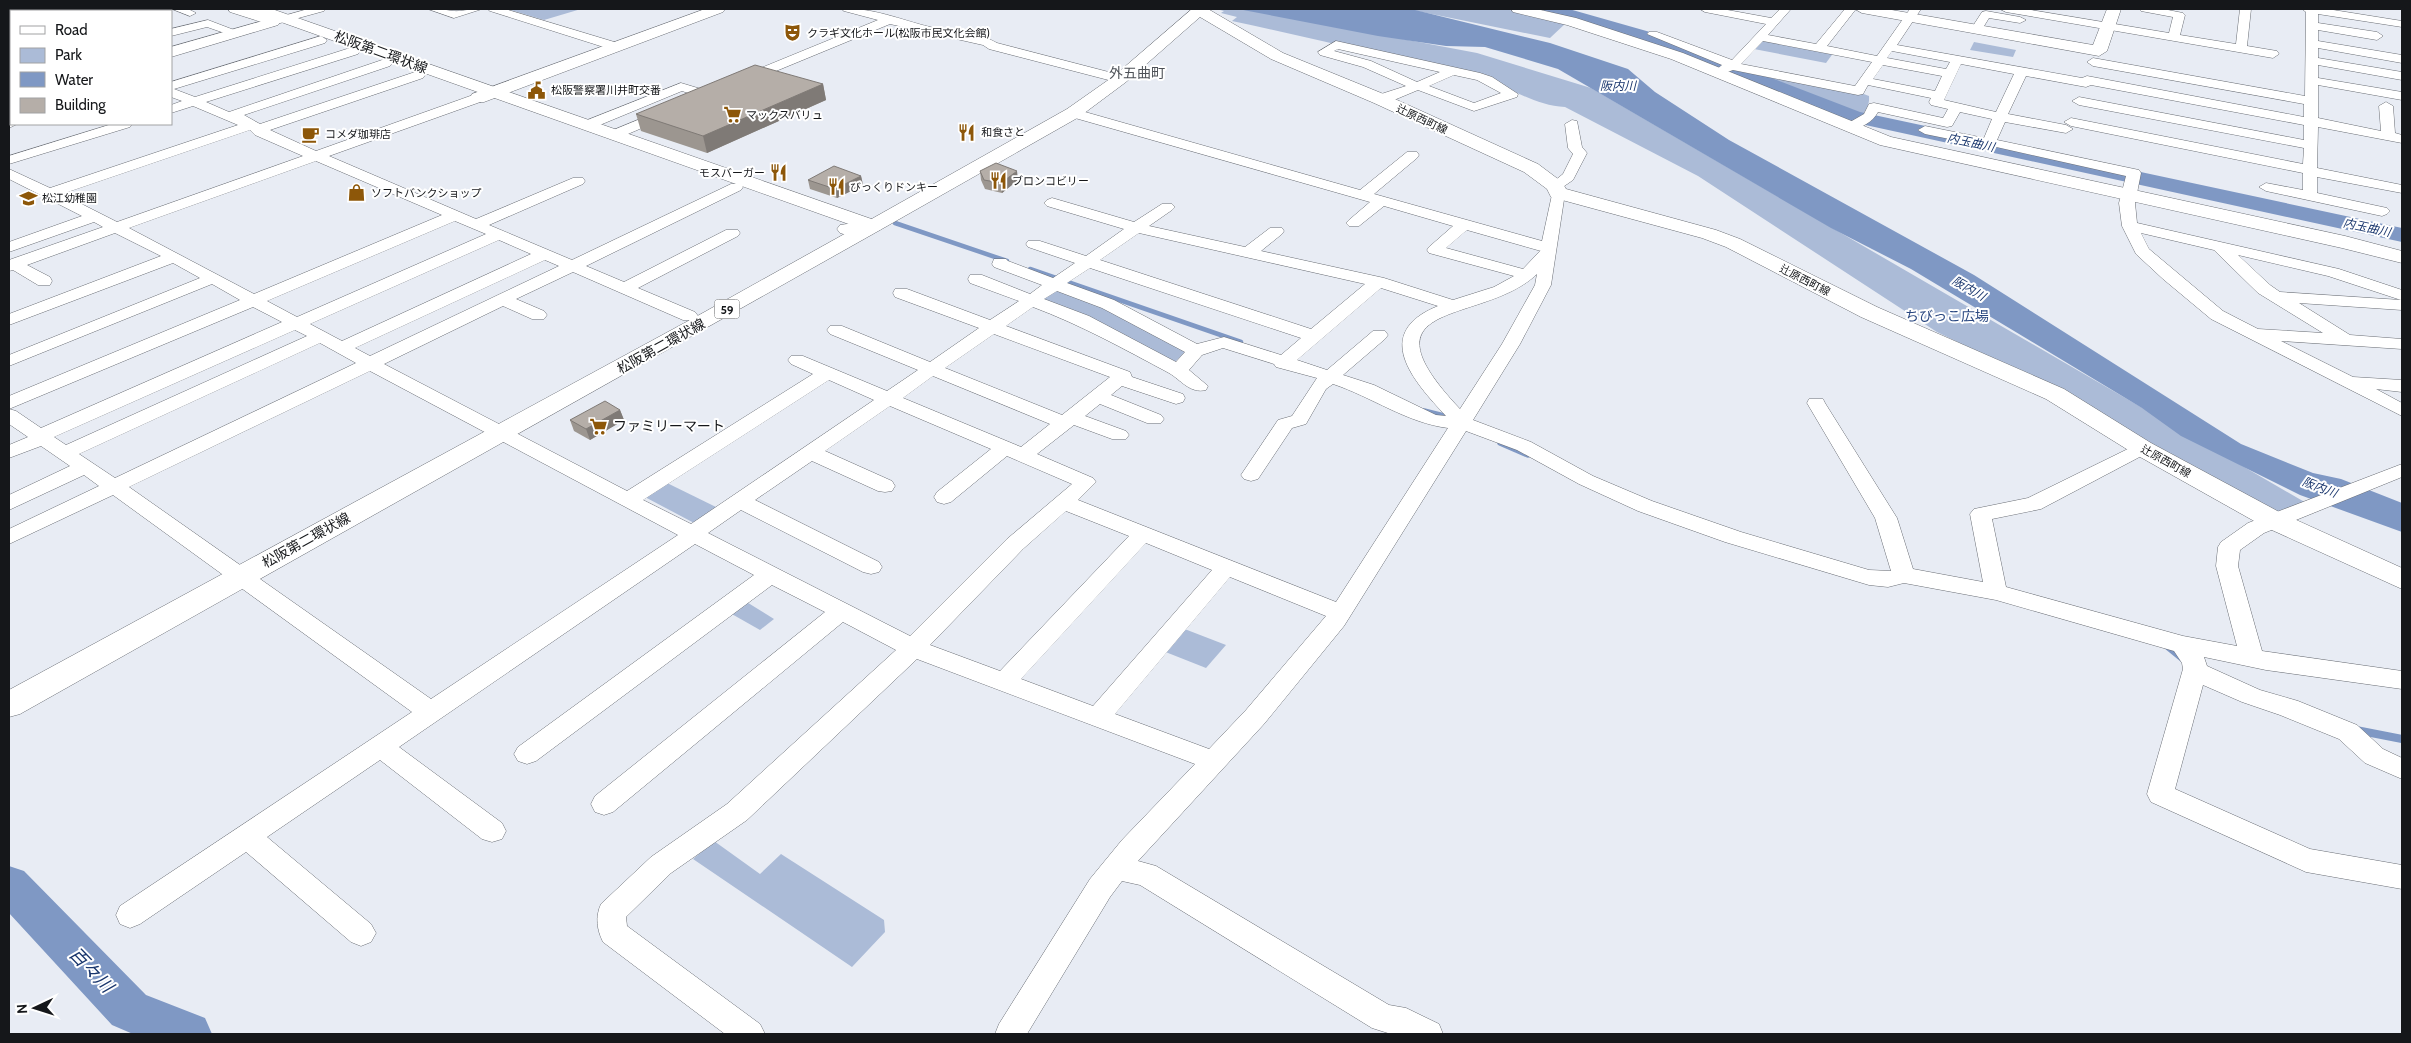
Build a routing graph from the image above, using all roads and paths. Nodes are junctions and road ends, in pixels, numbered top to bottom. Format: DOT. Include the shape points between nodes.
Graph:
graph roads {
  1 [pos="204,9"];
  2 [pos="235,9"];
  3 [pos="320,9"];
  4 [pos="434,9"];
  5 [pos="476,9"];
  6 [pos="494,9"];
  7 [pos="718,9"];
  8 [pos="848,9"];
  9 [pos="864,9"];
  10 [pos="1201,9"];
  11 [pos="1518,9"];
  12 [pos="1705,9"];
  13 [pos="1786,9"];
  14 [pos="1851,9"];
  15 [pos="1862,9"];
  16 [pos="2006,9"];
  17 [pos="2078,9"];
  18 [pos="2114,9"];
  19 [pos="2145,9"];
  20 [pos="2246,9"];
  21 [pos="2310,9"];
  22 [pos="1719,10"];
  23 [pos="184,11"];
  24 [pos="2180,12"];
  25 [pos="1913,13"];
  26 [pos="2378,14"];
  27 [pos="273,16"];
  28 [pos="172,17"];
  29 [pos="2130,17"];
  30 [pos="890,18"];
  31 [pos="2069,20"];
  32 [pos="1774,22"];
  33 [pos="2402,24"];
  34 [pos="2312,26"];
  35 [pos="1978,30"];
  36 [pos="2112,30"];
  37 [pos="172,33"];
  38 [pos="236,33"];
  39 [pos="1653,34"];
  40 [pos="2377,36"];
  41 [pos="313,37"];
  42 [pos="1760,37"];
  43 [pos="2174,37"];
  44 [pos="2313,44"];
  45 [pos="617,47"];
  46 [pos="1890,47"];
  47 [pos="1819,48"];
  48 [pos="2240,48"];
  49 [pos="354,51"];
  50 [pos="172,52"];
  51 [pos="2273,54"];
  52 [pos="2095,56"];
  53 [pos="1957,59"];
  54 [pos="2402,59"];
  55 [pos="1881,60"];
  56 [pos="2310,60"];
  57 [pos="386,63"];
  58 [pos="1727,68"];
  59 [pos="1452,71"];
  60 [pos="2022,71"];
  61 [pos="172,74"];
  62 [pos="1951,74"];
  63 [pos="419,75"];
  64 [pos="2402,76"];
  65 [pos="1120,79"];
  66 [pos="2310,80"];
  67 [pos="1865,81"];
  68 [pos="2086,81"];
  69 [pos="733,84"];
  70 [pos="172,86"];
  71 [pos="1418,86"];
  72 [pos="172,92"];
  73 [pos="486,95"];
  74 [pos="1939,96"];
  75 [pos="2402,96"];
  76 [pos="1380,99"];
  77 [pos="195,101"];
  78 [pos="2079,101"];
  79 [pos="2311,101"];
  80 [pos="2386,106"];
  81 [pos="1956,107"];
  82 [pos="172,109"];
  83 [pos="1074,112"];
  84 [pos="2000,117"];
  85 [pos="1862,120"];
  86 [pos="2310,121"];
  87 [pos="246,122"];
  88 [pos="590,124"];
  89 [pos="1572,124"];
  90 [pos="78,125"];
  91 [pos="121,125"];
  92 [pos="2068,125"];
  93 [pos="616,134"];
  94 [pos="2388,136"];
  95 [pos="2402,138"];
  96 [pos="1979,142"];
  97 [pos="2310,145"];
  98 [pos="9,146"];
  99 [pos="1412,155"];
  100 [pos="315,156"];
  101 [pos="2059,157"];
  102 [pos="9,160"];
  103 [pos="2310,170"];
  104 [pos="10,176"];
  105 [pos="578,181"];
  106 [pos="2131,183"];
  107 [pos="736,187"];
  108 [pos="2266,187"];
  109 [pos="1557,189"];
  110 [pos="41,190"];
  111 [pos="2402,190"];
  112 [pos="1362,196"];
  113 [pos="2310,196"];
  114 [pos="1381,201"];
  115 [pos="1052,203"];
  116 [pos="1167,208"];
  117 [pos="2382,211"];
  118 [pos="456,215"];
  119 [pos="94,217"];
  120 [pos="1354,223"];
  121 [pos="478,224"];
  122 [pos="1464,224"];
  123 [pos="873,226"];
  124 [pos="2130,226"];
  125 [pos="116,227"];
  126 [pos="1138,228"];
  127 [pos="847,229"];
  128 [pos="1276,231"];
  129 [pos="732,233"];
  130 [pos="500,234"];
  131 [pos="1034,244"];
  132 [pos="2220,246"];
  133 [pos="9,247"];
  134 [pos="1548,250"];
  135 [pos="1248,253"];
  136 [pos="545,254"];
  137 [pos="2402,255"];
  138 [pos="174,257"];
  139 [pos="1090,261"];
  140 [pos="1000,262"];
  141 [pos="12,265"];
  142 [pos="572,266"];
  143 [pos="1524,274"];
  144 [pos="213,278"];
  145 [pos="976,279"];
  146 [pos="44,281"];
  147 [pos="1060,281"];
  148 [pos="1378,282"];
  149 [pos="626,288"];
  150 [pos="901,293"];
  151 [pos="2402,295"];
  152 [pos="2277,297"];
  153 [pos="502,299"];
  154 [pos="254,300"];
  155 [pos="1032,300"];
  156 [pos="1446,302"];
  157 [pos="2402,305"];
  158 [pos="538,315"];
  159 [pos="689,316"];
  160 [pos="9,320"];
  161 [pos="297,323"];
  162 [pos="992,327"];
  163 [pos="835,330"];
  164 [pos="2252,333"];
  165 [pos="1379,335"];
  166 [pos="322,336"];
  167 [pos="1314,336"];
  168 [pos="2346,340"];
  169 [pos="2402,344"];
  170 [pos="343,347"];
  171 [pos="1196,351"];
  172 [pos="1287,359"];
  173 [pos="10,360"];
  174 [pos="796,360"];
  175 [pos="370,363"];
  176 [pos="932,368"];
  177 [pos="1178,371"];
  178 [pos="827,373"];
  179 [pos="1335,374"];
  180 [pos="1120,379"];
  181 [pos="2346,382"];
  182 [pos="1199,386"];
  183 [pos="2402,386"];
  184 [pos="1097,396"];
  185 [pos="1176,398"];
  186 [pos="887,400"];
  187 [pos="2393,400"];
  188 [pos="9,403"];
  189 [pos="1816,403"];
  190 [pos="2402,410"];
  191 [pos="9,415"];
  192 [pos="1154,419"];
  193 [pos="1068,420"];
  194 [pos="1459,424"];
  195 [pos="493,430"];
  196 [pos="1119,435"];
  197 [pos="40,437"];
  198 [pos="2142,448"];
  199 [pos="9,452"];
  200 [pos="810,452"];
  201 [pos="64,453"];
  202 [pos="1013,453"];
  203 [pos="86,467"];
  204 [pos="2402,470"];
  205 [pos="1251,476"];
  206 [pos="113,486"];
  207 [pos="885,486"];
  208 [pos="944,497"];
  209 [pos="628,500"];
  210 [pos="740,501"];
  211 [pos="9,503"];
  212 [pos="1064,503"];
  213 [pos="2283,518"];
  214 [pos="1143,534"];
  215 [pos="693,535"];
  216 [pos="9,537"];
  217 [pos="871,567"];
  218 [pos="1226,568"];
  219 [pos="233,571"];
  220 [pos="770,575"];
  221 [pos="1904,575"];
  222 [pos="2402,580"];
  223 [pos="1996,592"];
  224 [pos="841,611"];
  225 [pos="1341,613"];
  226 [pos="913,648"];
  227 [pos="2252,657"];
  228 [pos="2192,662"];
  229 [pos="2402,680"];
  230 [pos="1004,682"];
  231 [pos="9,685"];
  232 [pos="9,705"];
  233 [pos="432,713"];
  234 [pos="1097,718"];
  235 [pos="380,746"];
  236 [pos="527,754"];
  237 [pos="1214,761"];
  238 [pos="2402,769"];
  239 [pos="604,804"];
  240 [pos="492,831"];
  241 [pos="246,836"];
  242 [pos="1117,868"];
  243 [pos="2402,877"];
  244 [pos="130,915"];
  245 [pos="361,933"];
  246 [pos="749,1034"];
  247 [pos="1010,1034"];
  248 [pos="1428,1034"];
  1 -- 23 [label="street"];
  2 -- 27 [label="main road, 松阪第二環状線"];
  3 -- 27 [label="street"];
  4 -- 5 [label="street" via="454,15"];
  6 -- 45 [label="street"];
  7 -- 45 [label="main road"];
  8 -- 30 [label="street"];
  9 -- 30 [label="street"];
  10 -- 65 [label="main road"];
  10 -- 76 [label="main road, 辻原西町線" via="1277,56"];
  11 -- 58 [label="main road" via="1571,21 1677,56"];
  12 -- 22 [label="street"];
  13 -- 32 [label="street"];
  14 -- 47 [label="street"];
  15 -- 25 [label="main road"];
  16 -- 31 [label="street"];
  17 -- 31 [label="street"];
  18 -- 36 [label="main road"];
  19 -- 24 [label="street"];
  20 -- 48 [label="street"];
  21 -- 26 [label="street"];
  21 -- 34 [label="street"];
  22 -- 32 [label="street"];
  23 -- 28 [label="street"];
  24 -- 43 [label="street"];
  25 -- 35 [label="main road"];
  25 -- 46 [label="street"];
  26 -- 33 [label="street"];
  27 -- 38 [label="main road"];
  27 -- 41 [label="main road, 松阪第二環状線"];
  27 -- 73 [label="main road, 松阪第二環状線"];
  29 -- 36 [label="street" via="2127,25"];
  30 -- 65 [label="street"];
  30 -- 69 [label="street"];
  31 -- 36 [label="street"];
  32 -- 42 [label="street"];
  34 -- 40 [label="street"];
  34 -- 44 [label="street"];
  35 -- 36 [label="street" via="1986,14"];
  35 -- 52 [label="main road"];
  36 -- 43 [label="street"];
  36 -- 52 [label="main road"];
  37 -- 38 [label="street" via="208,23"];
  38 -- 50 [label="main road"];
  39 -- 58 [label="street"];
  41 -- 49 [label="main road, 松阪第二環状線"];
  41 -- 61 [label="street"];
  41 -- 70 [label="street"];
  42 -- 47 [label="street"];
  42 -- 58 [label="street"];
  43 -- 48 [label="street"];
  44 -- 54 [label="street"];
  44 -- 56 [label="street"];
  45 -- 73 [label="main road"];
  46 -- 53 [label="street"];
  46 -- 55 [label="street"];
  47 -- 55 [label="street"];
  48 -- 51 [label="street"];
  49 -- 57 [label="main road, 松阪第二環状線"];
  49 -- 77 [label="street"];
  52 -- 68 [label="street"];
  52 -- 79 [label="street"];
  53 -- 60 [label="street"];
  53 -- 62 [label="street"];
  55 -- 62 [label="street"];
  55 -- 67 [label="street"];
  56 -- 64 [label="street"];
  56 -- 66 [label="street"];
  57 -- 63 [label="main road, 松阪第二環状線"];
  57 -- 87 [label="street"];
  58 -- 67 [label="street" via="1858,91"];
  58 -- 85 [label="main road"];
  59 -- 71 [label="street"];
  59 -- 71 [label="street" via="1484,79 1512,94 1474,107"];
  59 -- 71 [label="street" via="1336,45 1324,52 1367,64"];
  60 -- 68 [label="street"];
  60 -- 84 [label="street"];
  62 -- 74 [label="street"];
  63 -- 73 [label="main road, 松阪第二環状線"];
  63 -- 87 [label="street"];
  65 -- 83 [label="main road"];
  66 -- 75 [label="street"];
  66 -- 79 [label="street"];
  67 -- 74 [label="street"];
  68 -- 78 [label="street"];
  68 -- 86 [label="street"];
  71 -- 76 [label="street"];
  72 -- 77 [label="street"];
  73 -- 88 [label="main road, 松阪第二環状線"];
  73 -- 100 [label="street"];
  73 -- 107 [label="main road, 松阪第二環状線"];
  74 -- 81 [label="street" via="1936,102"];
  76 -- 109 [label="main road, 辻原西町線" via="1530,168"];
  77 -- 82 [label="street"];
  77 -- 87 [label="street"];
  78 -- 92 [label="street"];
  78 -- 97 [label="street"];
  79 -- 86 [label="street"];
  80 -- 94 [label="street"];
  81 -- 84 [label="street"];
  81 -- 85 [label="street" via="1947,123 1874,107"];
  83 -- 112 [label="street"];
  83 -- 123 [label="main road"];
  84 -- 92 [label="street"];
  84 -- 101 [label="street" via="1989,142"];
  85 -- 96 [label="street"];
  85 -- 106 [label="main road" via="1886,141"];
  86 -- 94 [label="street"];
  86 -- 97 [label="street"];
  87 -- 100 [label="street" via="263,130 260,132"];
  87 -- 110 [label="street"];
  88 -- 93 [label="main road, 松阪第二環状線"];
  88 -- 93 [label="street" via="681,87 710,94"];
  89 -- 109 [label="street" via="1575,148 1580,153 1574,170"];
  90 -- 98 [label="street"];
  91 -- 102 [label="street"];
  92 -- 101 [label="street" via="2069,134"];
  92 -- 103 [label="street"];
  93 -- 123 [label="main road, 松阪第二環状線"];
  94 -- 95 [label="street"];
  97 -- 103 [label="street"];
  99 -- 112 [label="street"];
  100 -- 118 [label="street"];
  100 -- 125 [label="street"];
  101 -- 106 [label="street"];
  103 -- 111 [label="street"];
  103 -- 113 [label="street"];
  104 -- 110 [label="street"];
  105 -- 121 [label="street"];
  106 -- 124 [label="street" via="2127,214"];
  106 -- 137 [label="main road"];
  107 -- 127 [label="main road, 松阪第二環状線"];
  107 -- 142 [label="street"];
  108 -- 113 [label="street"];
  109 -- 134 [label="street"];
  109 -- 198 [label="main road, 辻原西町線" via="1733,243 1869,312 2055,394"];
  110 -- 119 [label="street"];
  112 -- 114 [label="street"];
  113 -- 117 [label="street"];
  114 -- 120 [label="street"];
  114 -- 122 [label="street"];
  115 -- 126 [label="street"];
  116 -- 126 [label="street"];
  118 -- 121 [label="street"];
  118 -- 154 [label="street"];
  119 -- 125 [label="street"];
  119 -- 133 [label="street"];
  121 -- 130 [label="street"];
  122 -- 134 [label="street"];
  122 -- 143 [label="street" via="1435,250"];
  123 -- 127 [label="main road"];
  123 -- 195 [label="main road, 松阪第二環状線 / 59" via="701,324"];
  124 -- 132 [label="street"];
  124 -- 164 [label="street" via="2142,251 2169,276 2217,315"];
  125 -- 138 [label="street"];
  125 -- 141 [label="street"];
  126 -- 135 [label="street"];
  126 -- 139 [label="street"];
  127 -- 159 [label="main road, 松阪第二環状線 / 59"];
  128 -- 135 [label="street"];
  129 -- 149 [label="street"];
  130 -- 136 [label="street"];
  130 -- 161 [label="street"];
  131 -- 139 [label="street"];
  132 -- 151 [label="street" via="2333,272"];
  132 -- 152 [label="street" via="2254,280"];
  134 -- 143 [label="street"];
  134 -- 194 [label="street" via="1543,285 1511,344"];
  135 -- 148 [label="street"];
  136 -- 142 [label="street"];
  136 -- 170 [label="street"];
  138 -- 144 [label="street"];
  138 -- 160 [label="street"];
  139 -- 147 [label="street"];
  139 -- 167 [label="street"];
  140 -- 147 [label="street"];
  141 -- 146 [label="street"];
  142 -- 149 [label="street"];
  142 -- 153 [label="street"];
  143 -- 194 [label="street" via="1512,285 1424,320 1412,334 1411,355"];
  144 -- 154 [label="street"];
  144 -- 173 [label="street"];
  145 -- 155 [label="street"];
  147 -- 155 [label="street"];
  147 -- 171 [label="street"];
  148 -- 156 [label="street"];
  148 -- 167 [label="street"];
  149 -- 159 [label="street"];
  150 -- 162 [label="street"];
  152 -- 157 [label="street"];
  152 -- 168 [label="street"];
  153 -- 158 [label="street"];
  153 -- 175 [label="street"];
  154 -- 161 [label="street"];
  154 -- 188 [label="street"];
  155 -- 162 [label="street"];
  155 -- 177 [label="street" via="1095,326"];
  159 -- 195 [label="main road, 松阪第二環状線 / 59"];
  161 -- 166 [label="street"];
  161 -- 197 [label="street"];
  162 -- 176 [label="street"];
  162 -- 180 [label="street" via="1123,376"];
  163 -- 176 [label="street"];
  164 -- 168 [label="street"];
  164 -- 181 [label="street"];
  165 -- 179 [label="street"];
  166 -- 170 [label="street"];
  166 -- 201 [label="street"];
  167 -- 172 [label="street"];
  168 -- 169 [label="street"];
  170 -- 175 [label="street"];
  171 -- 172 [label="street" via="1224,342"];
  171 -- 177 [label="street"];
  172 -- 179 [label="street"];
  174 -- 178 [label="street"];
  175 -- 195 [label="street"];
  175 -- 206 [label="street"];
  176 -- 186 [label="street"];
  176 -- 193 [label="street"];
  177 -- 182 [label="street"];
  178 -- 186 [label="street"];
  178 -- 209 [label="street"];
  179 -- 194 [label="street" via="1420,416"];
  179 -- 205 [label="street" via="1320,386 1299,420 1285,424"];
  180 -- 184 [label="street"];
  180 -- 185 [label="street"];
  181 -- 183 [label="street"];
  181 -- 187 [label="street"];
  184 -- 192 [label="street"];
  184 -- 193 [label="street"];
  186 -- 200 [label="street"];
  186 -- 202 [label="street"];
  187 -- 190 [label="street"];
  189 -- 221 [label="street" via="1886,518"];
  191 -- 197 [label="street"];
  193 -- 196 [label="street"];
  193 -- 202 [label="street"];
  194 -- 221 [label="street" via="1524,446 1586,480 1645,506 1733,537 1869,577 1888,579"];
  194 -- 225 [label="street"];
  195 -- 209 [label="street"];
  195 -- 219 [label="main road, 松阪第二環状線 / 59"];
  197 -- 199 [label="street"];
  197 -- 201 [label="street"];
  198 -- 213 [label="main road, 辻原西町線"];
  198 -- 223 [label="street" via="2034,504 1981,514"];
  200 -- 207 [label="street"];
  200 -- 210 [label="street"];
  201 -- 203 [label="street"];
  202 -- 208 [label="street"];
  202 -- 212 [label="street" via="1086,482"];
  203 -- 206 [label="street"];
  203 -- 211 [label="street"];
  204 -- 213 [label="street"];
  206 -- 216 [label="street"];
  206 -- 219 [label="street"];
  209 -- 215 [label="street"];
  210 -- 215 [label="street"];
  210 -- 217 [label="street"];
  212 -- 214 [label="street"];
  212 -- 226 [label="street" via="1015,544"];
  213 -- 222 [label="main road, 辻原西町線"];
  213 -- 227 [label="street" via="2256,528 2229,547 2227,566"];
  214 -- 218 [label="street"];
  214 -- 230 [label="street"];
  215 -- 220 [label="street"];
  215 -- 233 [label="street"];
  218 -- 225 [label="street"];
  218 -- 234 [label="street"];
  219 -- 231 [label="main road, 松阪第二環状線 / 59"];
  219 -- 232 [label="main road, 松阪第二環状線 / 59"];
  219 -- 233 [label="street"];
  220 -- 224 [label="street"];
  220 -- 236 [label="street"];
  221 -- 223 [label="street"];
  223 -- 228 [label="street" via="2162,638"];
  224 -- 226 [label="street"];
  224 -- 239 [label="street"];
  225 -- 237 [label="street"];
  226 -- 230 [label="street"];
  226 -- 246 [label="street" via="737,812 661,865 611,913 613,933"];
  227 -- 228 [label="street" via="2197,646"];
  227 -- 229 [label="street"];
  228 -- 238 [label="street" via="2251,696 2348,732 2374,756"];
  228 -- 243 [label="street" via="2160,794 2306,860"];
  230 -- 234 [label="street"];
  233 -- 235 [label="street"];
  234 -- 237 [label="street"];
  235 -- 240 [label="street"];
  235 -- 241 [label="street"];
  237 -- 242 [label="street"];
  241 -- 244 [label="street"];
  241 -- 245 [label="street"];
  242 -- 247 [label="street" via="1100,888"];
  242 -- 248 [label="street" via="1146,874 1384,1018 1406,1023"];
}
